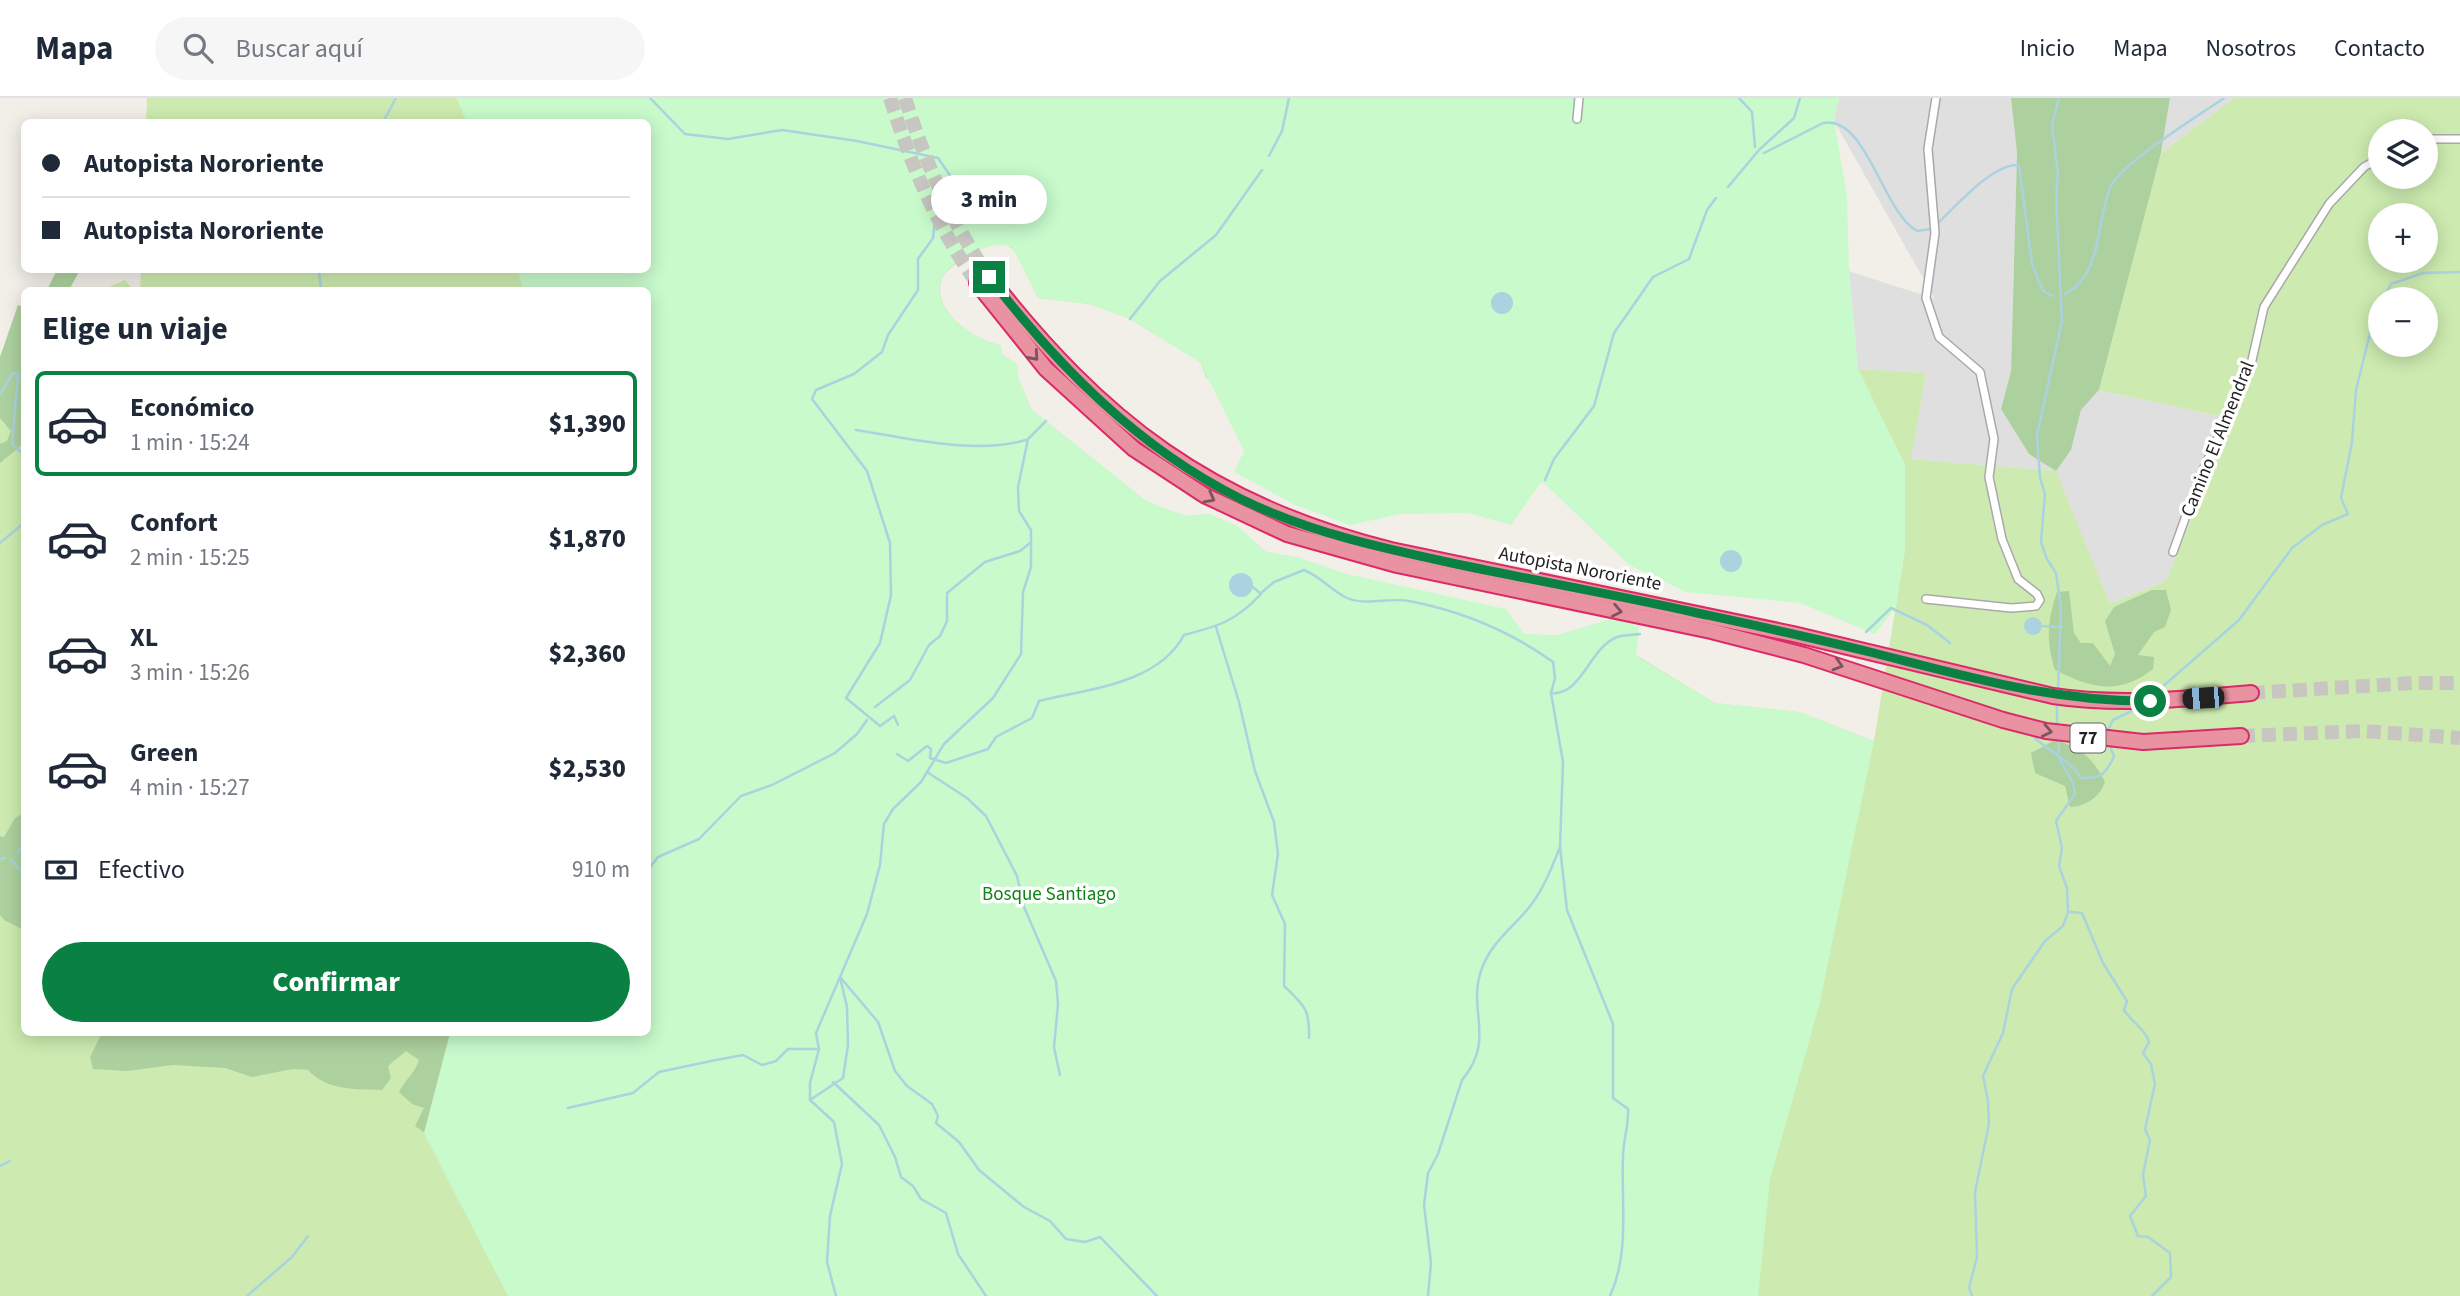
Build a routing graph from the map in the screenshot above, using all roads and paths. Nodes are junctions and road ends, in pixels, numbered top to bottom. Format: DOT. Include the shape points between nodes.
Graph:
graph roads {
  1 [pos="1579,98"];
  2 [pos="1936,98"];
  3 [pos="1577,119"];
  4 [pos="2438,139"];
  5 [pos="2460,139"];
  6 [pos="2368,165"];
  7 [pos="2173,552"];
  8 [pos="1926,599"];
  9 [pos="2250,693"];
  10 [pos="2241,736"];
  1 -- 3 [label="street"];
  2 -- 8 [label="street" via="1928,149 1935,233 1926,298 1939,337 1980,372 1993,439 1989,477 2002,539 2018,579 2040,600 2036,606 2011,608"];
  4 -- 5 [label="street"];
  6 -- 7 [label="street, Camino El Almendral" via="2329,204 2264,307 2250,369 2201,474"];
  9 -- 10 [label="highway, Autopista Nororiente / 77, one-way" via="2087,700 1334,535 1262,508 1192,471 1131,428 1049,351 983,280 1046,369 1113,431 1187,485 1262,523 1359,556 1804,654 2035,728 2144,742"];
}
